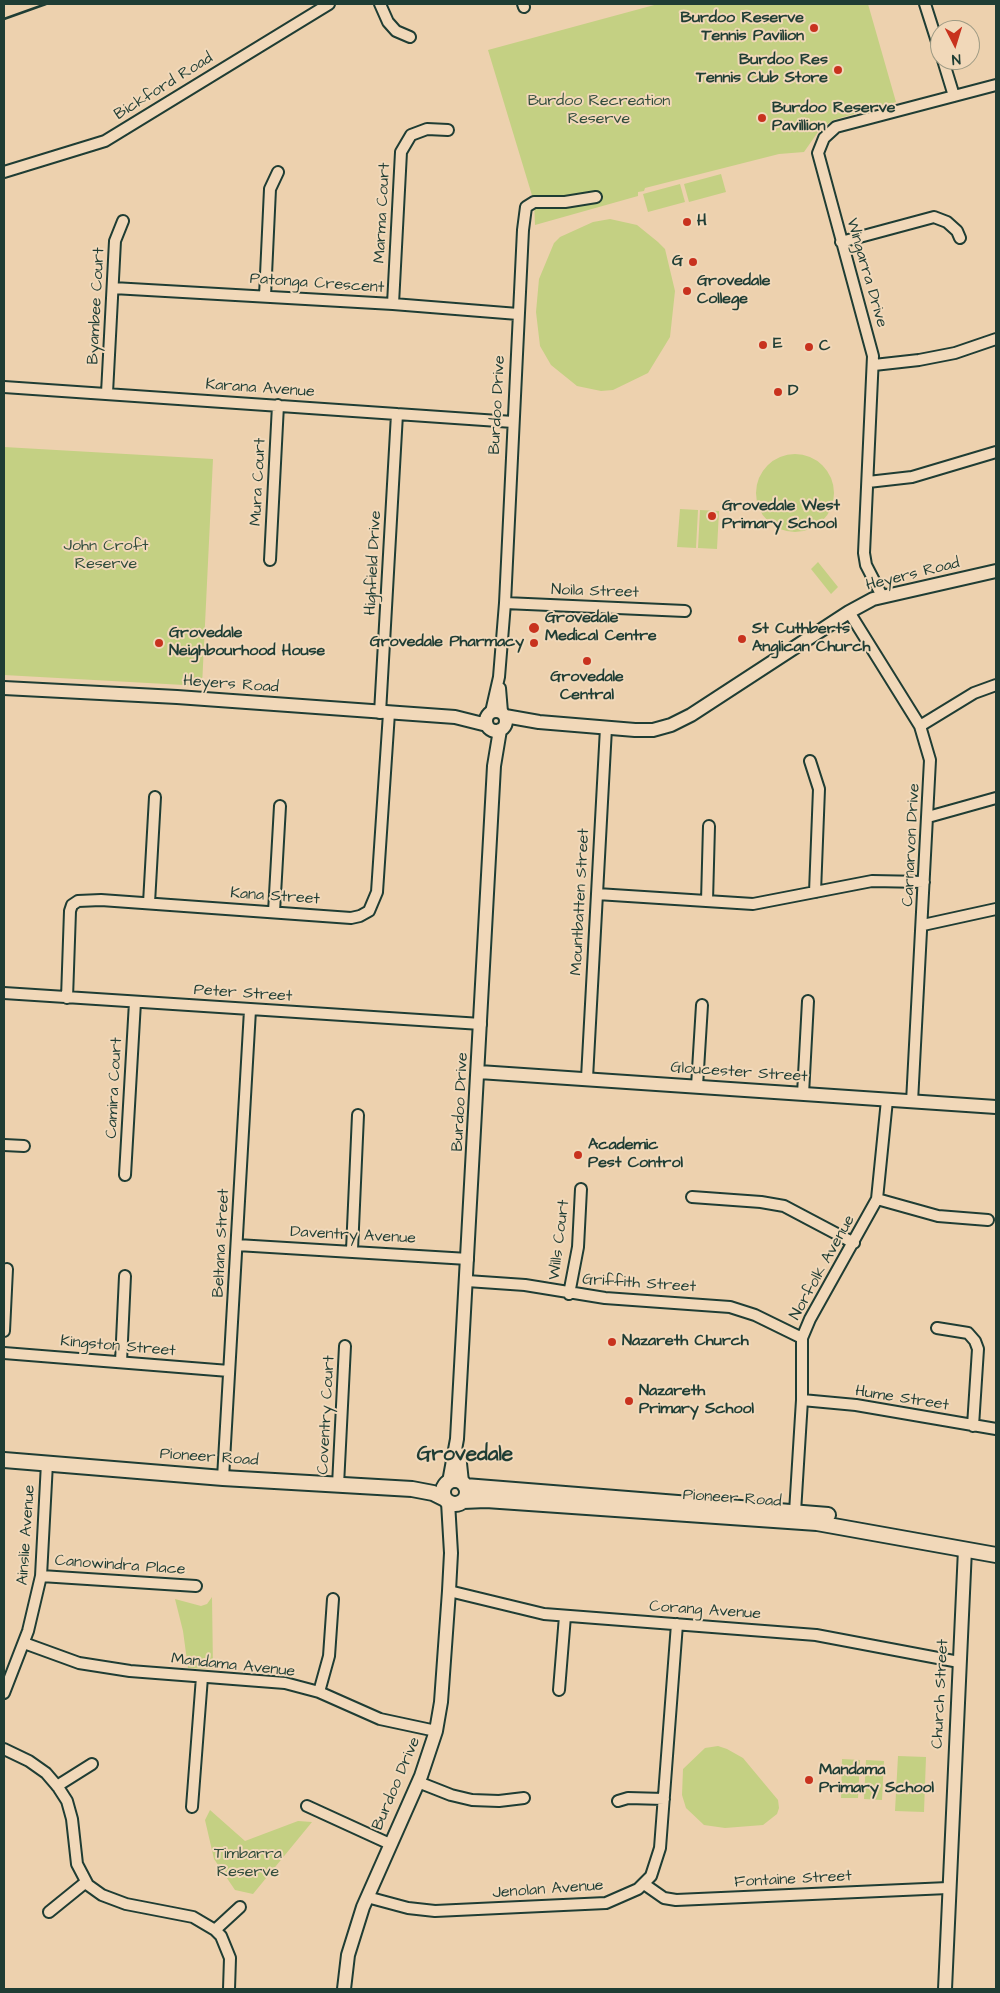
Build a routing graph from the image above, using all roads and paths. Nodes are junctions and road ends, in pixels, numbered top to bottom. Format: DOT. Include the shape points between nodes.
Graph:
graph roads {
  1 [pos="329,4"];
  2 [pos="380,4"];
  3 [pos="925,4"];
  4 [pos="930,20"];
  5 [pos="410,37"];
  6 [pos="946,70"];
  7 [pos="996,84"];
  8 [pos="954,96"];
  9 [pos="448,130"];
  10 [pos="4,172"];
  11 [pos="278,172"];
  12 [pos="596,197"];
  13 [pos="123,222"];
  14 [pos="960,238"];
  15 [pos="841,242"];
  16 [pos="113,288"];
  17 [pos="265,296"];
  18 [pos="393,304"];
  19 [pos="518,314"];
  20 [pos="996,339"];
  21 [pos="874,365"];
  22 [pos="4,387"];
  23 [pos="106,393"];
  24 [pos="278,406"];
  25 [pos="397,414"];
  26 [pos="513,422"];
  27 [pos="996,452"];
  28 [pos="868,482"];
  29 [pos="270,560"];
  30 [pos="996,571"];
  31 [pos="882,596"];
  32 [pos="505,603"];
  33 [pos="685,611"];
  34 [pos="849,612"];
  35 [pos="996,685"];
  36 [pos="4,688"];
  37 [pos="384,713"];
  38 [pos="496,721"];
  39 [pos="920,726"];
  40 [pos="608,728"];
  41 [pos="810,761"];
  42 [pos="155,796"];
  43 [pos="996,798"];
  44 [pos="280,806"];
  45 [pos="928,817"];
  46 [pos="710,826"];
  47 [pos="924,882"];
  48 [pos="816,892"];
  49 [pos="597,894"];
  50 [pos="707,901"];
  51 [pos="149,903"];
  52 [pos="996,909"];
  53 [pos="274,912"];
  54 [pos="923,925"];
  55 [pos="4,993"];
  56 [pos="66,998"];
  57 [pos="808,1001"];
  58 [pos="134,1002"];
  59 [pos="702,1005"];
  60 [pos="250,1010"];
  61 [pos="481,1024"];
  62 [pos="479,1072"];
  63 [pos="587,1078"];
  64 [pos="696,1086"];
  65 [pos="802,1094"];
  66 [pos="887,1100"];
  67 [pos="912,1102"];
  68 [pos="996,1107"];
  69 [pos="358,1115"];
  70 [pos="4,1145"];
  71 [pos="24,1146"];
  72 [pos="125,1175"];
  73 [pos="581,1189"];
  74 [pos="692,1197"];
  75 [pos="877,1199"];
  76 [pos="988,1220"];
  77 [pos="854,1243"];
  78 [pos="237,1245"];
  79 [pos="352,1250"];
  80 [pos="468,1259"];
  81 [pos="7,1269"];
  82 [pos="125,1276"];
  83 [pos="467,1280"];
  84 [pos="569,1294"];
  85 [pos="938,1328"];
  86 [pos="4,1331"];
  87 [pos="802,1338"];
  88 [pos="345,1346"];
  89 [pos="4,1353"];
  90 [pos="121,1362"];
  91 [pos="229,1371"];
  92 [pos="802,1400"];
  93 [pos="973,1426"];
  94 [pos="996,1429"];
  95 [pos="4,1460"];
  96 [pos="47,1463"];
  97 [pos="223,1478"];
  98 [pos="338,1484"];
  99 [pos="456,1484"];
  100 [pos="412,1489"];
  101 [pos="454,1501"];
  102 [pos="794,1516"];
  103 [pos="965,1545"];
  104 [pos="996,1547"];
  105 [pos="996,1555"];
  106 [pos="41,1576"];
  107 [pos="196,1586"];
  108 [pos="449,1591"];
  109 [pos="333,1599"];
  110 [pos="564,1616"];
  111 [pos="677,1624"];
  112 [pos="24,1643"];
  113 [pos="959,1662"];
  114 [pos="202,1676"];
  115 [pos="559,1690"];
  116 [pos="319,1692"];
  117 [pos="4,1693"];
  118 [pos="436,1731"];
  119 [pos="4,1749"];
  120 [pos="92,1764"];
  121 [pos="418,1782"];
  122 [pos="58,1786"];
  123 [pos="524,1798"];
  124 [pos="664,1799"];
  125 [pos="618,1801"];
  126 [pos="307,1806"];
  127 [pos="192,1807"];
  128 [pos="390,1844"];
  129 [pos="86,1882"];
  130 [pos="644,1884"];
  131 [pos="948,1888"];
  132 [pos="367,1896"];
  133 [pos="240,1907"];
  134 [pos="49,1912"];
  135 [pos="215,1930"];
  136 [pos="229,1989"];
  137 [pos="344,1989"];
  138 [pos="944,1989"];
  1 -- 10 [label="street, Bickford Road" via="105,141"];
  2 -- 5 [label="street" via="388,22"];
  3 -- 4 [label="street"];
  6 -- 8 [label="street"];
  7 -- 8 [label="street, Wingarra Drive"];
  8 -- 15 [label="street, Wingarra Drive" via="845,124 824,138 818,153 819,162"];
  9 -- 18 [label="street, Marma Court" via="427,129 411,136 401,152"];
  11 -- 17 [label="street" via="270,189"];
  12 -- 19 [label="street, Burdoo Drive" via="534,202 526,207"];
  13 -- 16 [label="street, Byambee Court" via="115,241"];
  14 -- 15 [label="street" via="947,222 934,216"];
  15 -- 21 [label="street, Wingarra Drive"];
  16 -- 17 [label="street, Patonga Crescent"];
  16 -- 23 [label="street, Byambee Court"];
  17 -- 18 [label="street, Patonga Crescent"];
  18 -- 19 [label="street, Patonga Crescent"];
  19 -- 26 [label="street, Burdoo Drive"];
  20 -- 21 [label="street" via="955,353"];
  21 -- 28 [label="street, Wingarra Drive"];
  22 -- 23 [label="street, Karana Avenue"];
  23 -- 24 [label="street, Karana Avenue"];
  24 -- 25 [label="street, Karana Avenue"];
  24 -- 29 [label="street, Mura Court"];
  25 -- 26 [label="street, Karana Avenue"];
  25 -- 37 [label="street, Highfield Drive"];
  26 -- 32 [label="street, Burdoo Drive"];
  27 -- 28 [label="street" via="921,474"];
  28 -- 31 [label="street, Wingarra Drive" via="864,561"];
  30 -- 31 [label="street, Heyers Road"];
  31 -- 34 [label="street, Heyers Road"];
  32 -- 33 [label="street, Noila Street"];
  32 -- 38 [label="street, Burdoo Drive"];
  34 -- 39 [label="street, Carnarvon Drive"];
  34 -- 40 [label="street, Heyers Road" via="740,682 670,720"];
  35 -- 39 [label="street" via="974,693"];
  36 -- 37 [label="street, Heyers Road"];
  37 -- 38 [label="street, Heyers Road"];
  37 -- 53 [label="street, Kana Street" via="374,902 368,911 351,918"];
  38 -- 40 [label="street, Heyers Road"];
  38 -- 61 [label="street, Burdoo Drive"];
  39 -- 45 [label="street, Carnarvon Drive" via="930,760"];
  40 -- 49 [label="street, Mountbatten Street"];
  41 -- 48 [label="street" via="819,789"];
  42 -- 51 [label="street"];
  43 -- 45 [label="street"];
  44 -- 53 [label="street"];
  45 -- 47 [label="street, Carnarvon Drive"];
  46 -- 50 [label="street"];
  47 -- 48 [label="street" via="872,881"];
  47 -- 54 [label="street, Carnarvon Drive"];
  48 -- 50 [label="street" via="754,904"];
  49 -- 50 [label="street"];
  49 -- 63 [label="street, Mountbatten Street"];
  51 -- 53 [label="street, Kana Street"];
  51 -- 56 [label="street, Kana Street" via="102,900 78,901 72,905"];
  52 -- 54 [label="street"];
  54 -- 67 [label="street, Carnarvon Drive"];
  55 -- 56 [label="street, Peter Street"];
  56 -- 58 [label="street, Peter Street"];
  57 -- 65 [label="street"];
  58 -- 60 [label="street, Peter Street"];
  58 -- 72 [label="street, Camira Court"];
  59 -- 64 [label="street"];
  60 -- 61 [label="street, Peter Street"];
  60 -- 78 [label="street, Beltana Street"];
  61 -- 62 [label="street, Burdoo Drive"];
  62 -- 63 [label="street, Gloucester Street"];
  62 -- 80 [label="street, Burdoo Drive"];
  63 -- 64 [label="street, Gloucester Street"];
  64 -- 65 [label="street, Gloucester Street"];
  65 -- 66 [label="street, Gloucester Street"];
  66 -- 67 [label="street, Gloucester Street"];
  66 -- 75 [label="street, Norfolk Avenue"];
  67 -- 68 [label="street, Gloucester Street"];
  69 -- 79 [label="street"];
  70 -- 71 [label="street"];
  73 -- 84 [label="street, Wills Court" via="578,1247"];
  74 -- 77 [label="street" via="784,1206"];
  75 -- 76 [label="street" via="938,1216"];
  75 -- 77 [label="street, Norfolk Avenue"];
  77 -- 87 [label="street, Norfolk Avenue"];
  78 -- 79 [label="street, Daventry Avenue"];
  78 -- 91 [label="street, Beltana Street"];
  79 -- 80 [label="street, Daventry Avenue"];
  80 -- 83 [label="street, Burdoo Drive"];
  81 -- 86 [label="street"];
  82 -- 90 [label="street"];
  83 -- 84 [label="street, Griffith Street" via="525,1285"];
  83 -- 99 [label="street, Burdoo Drive"];
  84 -- 87 [label="street, Griffith Street" via="730,1307 755,1315"];
  85 -- 93 [label="street" via="968,1333 978,1349"];
  87 -- 92 [label="street, Norfolk Avenue"];
  88 -- 98 [label="street, Coventry Court"];
  89 -- 90 [label="street, Kingston Street"];
  90 -- 91 [label="street, Kingston Street"];
  91 -- 97 [label="street, Beltana Street"];
  92 -- 93 [label="street, Hume Street" via="856,1405"];
  92 -- 102 [label="street, Norfolk Avenue"];
  93 -- 94 [label="street, Hume Street"];
  95 -- 96 [label="main road, Pioneer Road"];
  96 -- 97 [label="main road, Pioneer Road"];
  96 -- 106 [label="street, Ainslie Avenue"];
  97 -- 98 [label="main road, Pioneer Road"];
  98 -- 100 [label="main road, Pioneer Road"];
  99 -- 100 [label="main road, Pioneer Road"];
  99 -- 101 [label="main road" via="444,1489"];
  99 -- 101 [label="main road" via="467,1491"];
  99 -- 102 [label="main road, Pioneer Road"];
  100 -- 101 [label="main road, Pioneer Road"];
  101 -- 102 [label="main road, Pioneer Road"];
  101 -- 108 [label="street, Burdoo Drive"];
  102 -- 103 [label="main road, Pioneer Road"];
  103 -- 104 [label="main road, Pioneer Road"];
  103 -- 105 [label="main road, Pioneer Road"];
  103 -- 113 [label="street, Church Street"];
  106 -- 107 [label="street, Canowindra Place"];
  106 -- 112 [label="street, Ainslie Avenue"];
  108 -- 110 [label="street, Corang Avenue"];
  108 -- 118 [label="street, Burdoo Drive"];
  109 -- 116 [label="street" via="329,1656"];
  110 -- 111 [label="street, Corang Avenue"];
  110 -- 115 [label="street"];
  111 -- 113 [label="street, Corang Avenue" via="816,1635"];
  111 -- 124 [label="street, Jenolan Avenue"];
  112 -- 114 [label="street, Mandama Avenue" via="79,1663 130,1671"];
  112 -- 117 [label="street, Ainslie Avenue"];
  113 -- 131 [label="street, Church Street"];
  114 -- 116 [label="street, Mandama Avenue" via="285,1683"];
  114 -- 127 [label="street"];
  116 -- 118 [label="street, Mandama Avenue" via="380,1719"];
  118 -- 121 [label="street, Burdoo Drive"];
  119 -- 122 [label="street" via="29,1761"];
  120 -- 122 [label="street"];
  121 -- 123 [label="street" via="472,1800"];
  121 -- 128 [label="street, Burdoo Drive"];
  122 -- 129 [label="street" via="72,1819 76,1864"];
  124 -- 125 [label="street" via="628,1798"];
  124 -- 130 [label="street, Jenolan Avenue" via="658,1858"];
  126 -- 128 [label="street"];
  128 -- 132 [label="street, Burdoo Drive"];
  129 -- 134 [label="street"];
  129 -- 135 [label="street" via="102,1894 126,1904 193,1918"];
  130 -- 131 [label="street, Fontaine Street" via="664,1898 676,1900"];
  130 -- 132 [label="street, Jenolan Avenue" via="629,1895 606,1903 539,1906 423,1910"];
  131 -- 138 [label="street, Church Street"];
  132 -- 137 [label="street, Burdoo Drive" via="354,1931"];
  133 -- 135 [label="street"];
  135 -- 136 [label="street" via="230,1958"];
}
